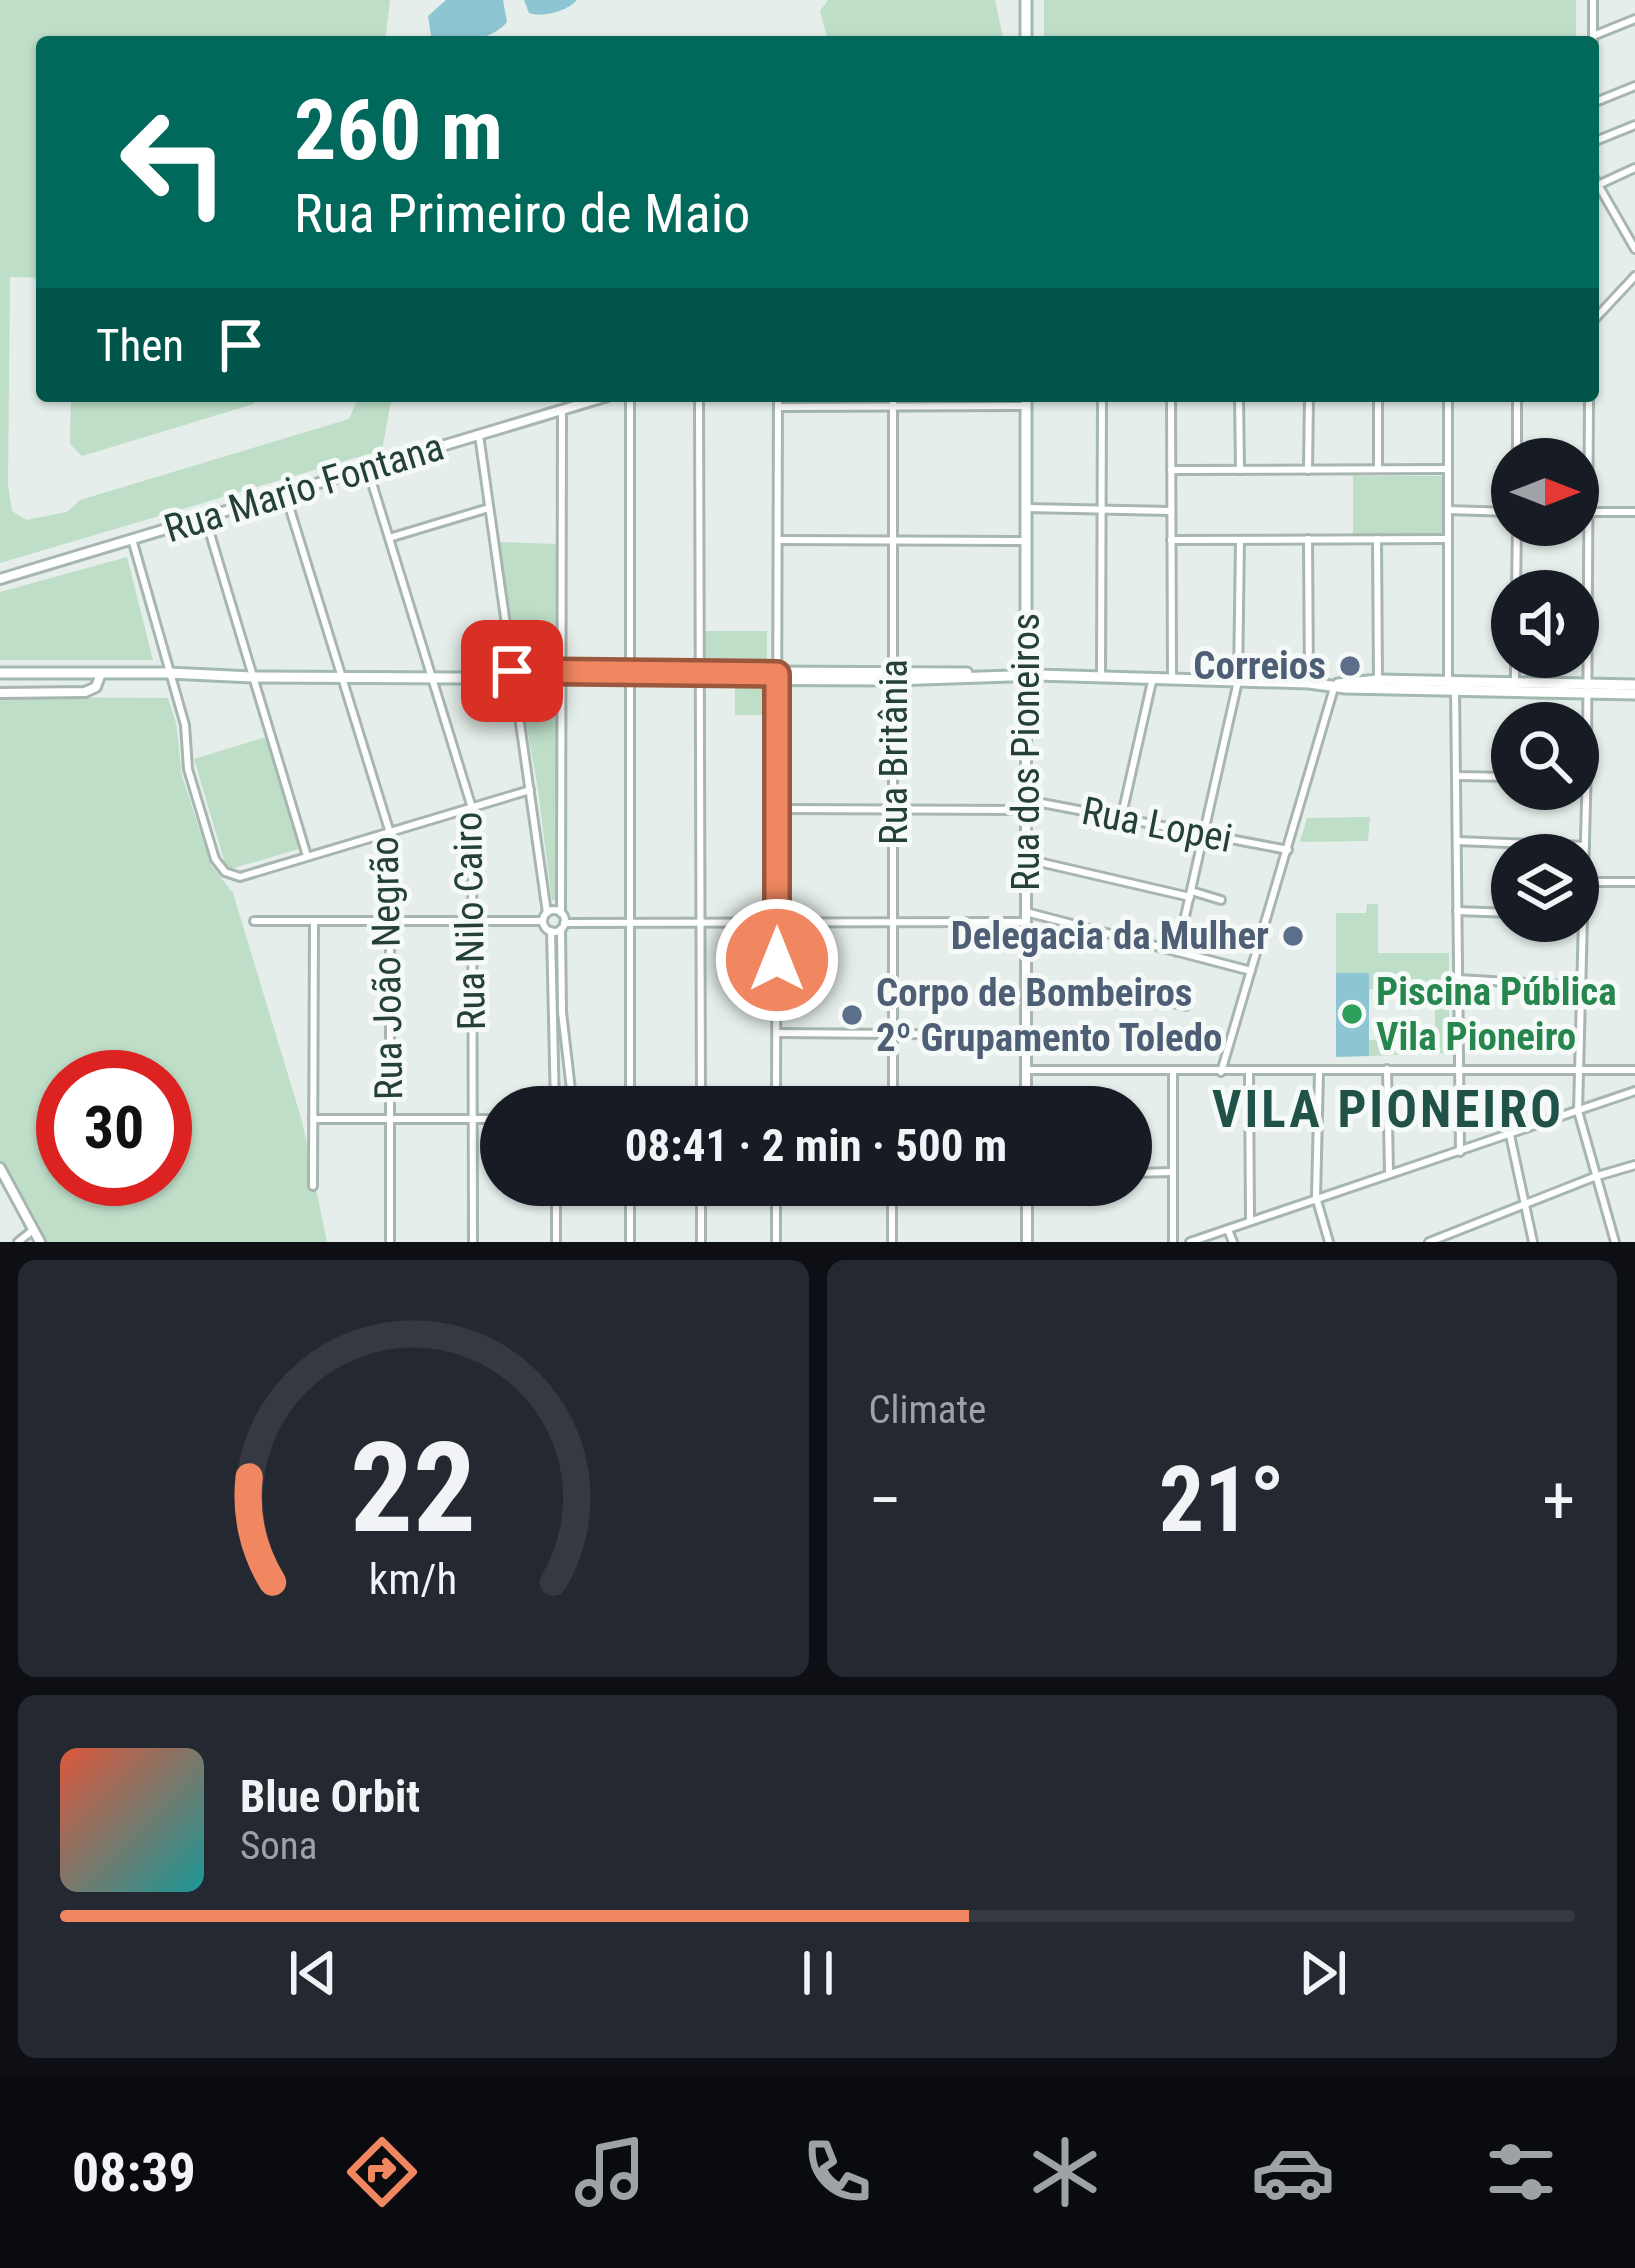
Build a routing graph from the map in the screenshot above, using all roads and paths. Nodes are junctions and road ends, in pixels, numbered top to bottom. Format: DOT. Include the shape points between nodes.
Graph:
graph roads {
  1 [pos="1026,0"];
  2 [pos="1593,0"];
  3 [pos="1635,19"];
  4 [pos="1026,36"];
  5 [pos="1593,36"];
  6 [pos="1635,86"];
  7 [pos="1599,101"];
  8 [pos="1635,124"];
  9 [pos="1599,139"];
  10 [pos="1635,168"];
  11 [pos="1599,185"];
  12 [pos="1599,187"];
  13 [pos="1635,249"];
  14 [pos="1635,276"];
  15 [pos="1599,315"];
  16 [pos="588,402"];
  17 [pos="630,402"];
  18 [pos="699,402"];
  19 [pos="778,402"];
  20 [pos="893,402"];
  21 [pos="1004,402"];
  22 [pos="1026,402"];
  23 [pos="1102,402"];
  24 [pos="1171,402"];
  25 [pos="1239,402"];
  26 [pos="1309,402"];
  27 [pos="1378,402"];
  28 [pos="1448,402"];
  29 [pos="1516,402"];
  30 [pos="1589,402"];
  31 [pos="778,407"];
  32 [pos="893,407"];
  33 [pos="562,410"];
  34 [pos="479,435"];
  35 [pos="1517,438"];
  36 [pos="1589,438"];
  37 [pos="1448,469"];
  38 [pos="368,470"];
  39 [pos="1172,470"];
  40 [pos="1240,470"];
  41 [pos="1308,470"];
  42 [pos="1378,470"];
  43 [pos="285,494"];
  44 [pos="489,508"];
  45 [pos="1026,508"];
  46 [pos="1101,510"];
  47 [pos="1448,510"];
  48 [pos="1172,511"];
  49 [pos="1491,511"];
  50 [pos="1599,512"];
  51 [pos="1635,512"];
  52 [pos="205,518"];
  53 [pos="388,538"];
  54 [pos="1448,538"];
  55 [pos="133,539"];
  56 [pos="1308,539"];
  57 [pos="1377,539"];
  58 [pos="778,540"];
  59 [pos="1172,540"];
  60 [pos="1240,540"];
  61 [pos="893,541"];
  62 [pos="1026,541"];
  63 [pos="1588,546"];
  64 [pos="0,579"];
  65 [pos="0,673"];
  66 [pos="101,673"];
  67 [pos="169,673"];
  68 [pos="340,674"];
  69 [pos="430,674"];
  70 [pos="512,674"];
  71 [pos="561,674"];
  72 [pos="252,675"];
  73 [pos="630,675"];
  74 [pos="1026,675"];
  75 [pos="699,676"];
  76 [pos="893,676"];
  77 [pos="1101,676"];
  78 [pos="777,677"];
  79 [pos="1154,677"];
  80 [pos="1172,678"];
  81 [pos="1515,678"];
  82 [pos="1238,681"];
  83 [pos="1309,683"];
  84 [pos="1337,684"];
  85 [pos="1378,684"];
  86 [pos="1451,686"];
  87 [pos="1515,688"];
  88 [pos="1588,688"];
  89 [pos="1635,690"];
  90 [pos="0,693"];
  91 [pos="1587,702"];
  92 [pos="1456,776"];
  93 [pos="1491,777"];
  94 [pos="530,790"];
  95 [pos="1026,805"];
  96 [pos="472,808"];
  97 [pos="777,809"];
  98 [pos="894,809"];
  99 [pos="1121,819"];
  100 [pos="390,833"];
  101 [pos="1204,834"];
  102 [pos="1457,841"];
  103 [pos="1491,842"];
  104 [pos="1288,850"];
  105 [pos="307,856"];
  106 [pos="1026,859"];
  107 [pos="1599,882"];
  108 [pos="1635,883"];
  109 [pos="1190,894"];
  110 [pos="1221,900"];
  111 [pos="1457,911"];
  112 [pos="561,913"];
  113 [pos="1491,913"];
  114 [pos="545,917"];
  115 [pos="1026,917"];
  116 [pos="254,921"];
  117 [pos="314,923"];
  118 [pos="390,923"];
  119 [pos="472,923"];
  120 [pos="777,923"];
  121 [pos="893,923"];
  122 [pos="630,924"];
  123 [pos="700,924"];
  124 [pos="563,926"];
  125 [pos="550,931"];
  126 [pos="1581,942"];
  127 [pos="1177,952"];
  128 [pos="1251,971"];
  129 [pos="1458,979"];
  130 [pos="1582,986"];
  131 [pos="1026,994"];
  132 [pos="1186,1006"];
  133 [pos="559,1012"];
  134 [pos="776,1033"];
  135 [pos="893,1034"];
  136 [pos="1026,1035"];
  137 [pos="1459,1068"];
  138 [pos="1579,1068"];
  139 [pos="1388,1069"];
  140 [pos="1026,1070"];
  141 [pos="1635,1070"];
  142 [pos="1318,1071"];
  143 [pos="1173,1072"];
  144 [pos="1221,1072"];
  145 [pos="1250,1072"];
  146 [pos="556,1086"];
  147 [pos="570,1086"];
  148 [pos="630,1086"];
  149 [pos="701,1086"];
  150 [pos="776,1086"];
  151 [pos="892,1086"];
  152 [pos="1026,1086"];
  153 [pos="1635,1090"];
  154 [pos="1578,1111"];
  155 [pos="472,1118"];
  156 [pos="480,1118"];
  157 [pos="313,1119"];
  158 [pos="389,1120"];
  159 [pos="1510,1135"];
  160 [pos="1460,1152"];
  161 [pos="1635,1165"];
  162 [pos="0,1168"];
  163 [pos="1152,1172"];
  164 [pos="1173,1172"];
  165 [pos="1389,1173"];
  166 [pos="1594,1177"];
  167 [pos="313,1186"];
  168 [pos="1316,1197"];
  169 [pos="1525,1204"];
  170 [pos="556,1206"];
  171 [pos="630,1206"];
  172 [pos="701,1206"];
  173 [pos="776,1206"];
  174 [pos="892,1206"];
  175 [pos="1027,1206"];
  176 [pos="1250,1221"];
  177 [pos="33,1230"];
  178 [pos="1228,1230"];
  179 [pos="18,1242"];
  180 [pos="40,1242"];
  181 [pos="390,1242"];
  182 [pos="472,1242"];
  183 [pos="556,1242"];
  184 [pos="630,1242"];
  185 [pos="701,1242"];
  186 [pos="776,1242"];
  187 [pos="892,1242"];
  188 [pos="1027,1242"];
  189 [pos="1173,1242"];
  190 [pos="1190,1242"];
  191 [pos="1232,1242"];
  192 [pos="1329,1242"];
  193 [pos="1429,1242"];
  194 [pos="1533,1242"];
  195 [pos="1616,1242"];
  1 -- 4 [label="main road"];
  2 -- 5 [label="street"];
  3 -- 5 [label="street"];
  6 -- 7 [label="street"];
  8 -- 9 [label="street"];
  10 -- 11 [label="street"];
  12 -- 13 [label="street"];
  14 -- 15 [label="street"];
  16 -- 33 [label="street, Rua Mario Fontana"];
  17 -- 73 [label="street"];
  18 -- 75 [label="street"];
  19 -- 31 [label="street"];
  20 -- 32 [label="street, Rua Britânia"];
  21 -- 32 [label="street"];
  22 -- 45 [label="main road, Rua dos Pioneiros"];
  23 -- 46 [label="street"];
  24 -- 39 [label="street"];
  25 -- 40 [label="street"];
  26 -- 41 [label="street"];
  27 -- 42 [label="street"];
  28 -- 37 [label="street"];
  29 -- 35 [label="street"];
  30 -- 36 [label="street"];
  31 -- 32 [label="street"];
  31 -- 58 [label="street"];
  32 -- 61 [label="street, Rua Britânia"];
  33 -- 34 [label="street, Rua Mario Fontana"];
  33 -- 71 [label="street"];
  34 -- 38 [label="street, Rua Mario Fontana"];
  34 -- 44 [label="street"];
  37 -- 42 [label="street"];
  37 -- 47 [label="street"];
  38 -- 43 [label="street, Rua Mario Fontana"];
  38 -- 53 [label="street, Rua Nilo Cairo"];
  39 -- 40 [label="street"];
  39 -- 48 [label="street"];
  40 -- 41 [label="street"];
  41 -- 42 [label="street"];
  43 -- 52 [label="street, Rua Mario Fontana"];
  43 -- 68 [label="street, Rua João Negrão"];
  44 -- 53 [label="street"];
  44 -- 70 [label="street"];
  45 -- 46 [label="street"];
  45 -- 62 [label="main road, Rua dos Pioneiros"];
  46 -- 48 [label="street"];
  46 -- 77 [label="street"];
  47 -- 49 [label="street"];
  47 -- 54 [label="street"];
  48 -- 59 [label="street"];
  50 -- 51 [label="street"];
  52 -- 55 [label="street, Rua Mario Fontana"];
  52 -- 72 [label="street"];
  53 -- 69 [label="street, Rua Nilo Cairo"];
  54 -- 57 [label="street"];
  54 -- 86 [label="street"];
  55 -- 64 [label="street, Rua Mario Fontana"];
  55 -- 67 [label="street"];
  56 -- 57 [label="street"];
  56 -- 60 [label="street"];
  56 -- 83 [label="street"];
  57 -- 85 [label="street"];
  58 -- 61 [label="street"];
  58 -- 78 [label="street"];
  59 -- 60 [label="street"];
  59 -- 80 [label="street"];
  60 -- 82 [label="street"];
  61 -- 62 [label="street"];
  61 -- 76 [label="street, Rua Britânia"];
  62 -- 74 [label="main road, Rua dos Pioneiros"];
  63 -- 88 [label="street"];
  65 -- 66 [label="main road"];
  66 -- 67 [label="main road"];
  66 -- 90 [label="street" via="85,692"];
  67 -- 72 [label="main road"];
  67 -- 105 [label="street" via="214,860 240,878"];
  68 -- 69 [label="main road"];
  68 -- 72 [label="main road"];
  68 -- 100 [label="street, Rua João Negrão"];
  69 -- 70 [label="main road"];
  69 -- 96 [label="street, Rua Nilo Cairo"];
  70 -- 71 [label="main road"];
  70 -- 94 [label="street"];
  71 -- 73 [label="main road"];
  71 -- 112 [label="street"];
  72 -- 105 [label="street"];
  73 -- 75 [label="main road"];
  73 -- 122 [label="street"];
  74 -- 76 [label="main road"];
  74 -- 77 [label="main road"];
  74 -- 95 [label="street, Rua dos Pioneiros"];
  75 -- 78 [label="main road"];
  75 -- 123 [label="street"];
  76 -- 78 [label="main road"];
  76 -- 98 [label="street, Rua Britânia"];
  77 -- 79 [label="main road"];
  78 -- 97 [label="street"];
  79 -- 80 [label="main road"];
  79 -- 99 [label="street"];
  80 -- 82 [label="main road"];
  81 -- 87 [label="street"];
  82 -- 83 [label="main road"];
  82 -- 101 [label="street"];
  83 -- 84 [label="main road"];
  84 -- 85 [label="main road"];
  84 -- 104 [label="street"];
  85 -- 86 [label="main road"];
  86 -- 87 [label="main road"];
  86 -- 92 [label="street"];
  87 -- 88 [label="main road"];
  88 -- 89 [label="main road"];
  88 -- 91 [label="street"];
  92 -- 93 [label="street"];
  92 -- 102 [label="street"];
  94 -- 96 [label="street"];
  94 -- 114 [label="street"];
  95 -- 98 [label="street, Rua Lopei"];
  95 -- 99 [label="street, Rua Lopei"];
  95 -- 106 [label="street, Rua dos Pioneiros"];
  96 -- 100 [label="street"];
  96 -- 119 [label="street, Rua Nilo Cairo"];
  97 -- 98 [label="street, Rua Lopei"];
  97 -- 120 [label="street"];
  98 -- 121 [label="street, Rua Britânia"];
  99 -- 101 [label="street, Rua Lopei"];
  100 -- 105 [label="street"];
  100 -- 118 [label="street, Rua João Negrão"];
  101 -- 104 [label="street, Rua Lopei"];
  101 -- 109 [label="street"];
  102 -- 103 [label="street"];
  102 -- 111 [label="street"];
  104 -- 128 [label="street"];
  106 -- 109 [label="street"];
  106 -- 115 [label="street, Rua dos Pioneiros"];
  107 -- 108 [label="street"];
  109 -- 110 [label="street"];
  109 -- 127 [label="street"];
  111 -- 113 [label="street"];
  111 -- 129 [label="street"];
  112 -- 114 [label="street"];
  112 -- 124 [label="street"];
  114 -- 119 [label="street"];
  114 -- 125 [label="street"];
  115 -- 121 [label="street"];
  115 -- 127 [label="street"];
  115 -- 131 [label="street, Rua dos Pioneiros"];
  116 -- 117 [label="street"];
  117 -- 118 [label="street"];
  117 -- 157 [label="street"];
  118 -- 119 [label="street"];
  118 -- 158 [label="street, Rua João Negrão"];
  119 -- 155 [label="street, Rua Nilo Cairo"];
  120 -- 121 [label="street"];
  120 -- 123 [label="street"];
  120 -- 134 [label="street"];
  121 -- 135 [label="street, Rua Britânia"];
  122 -- 123 [label="street"];
  122 -- 124 [label="street"];
  122 -- 148 [label="street"];
  123 -- 149 [label="street"];
  124 -- 125 [label="street"];
  124 -- 133 [label="street"];
  125 -- 133 [label="street"];
  126 -- 130 [label="street"];
  127 -- 128 [label="street"];
  128 -- 144 [label="street"];
  129 -- 130 [label="street"];
  129 -- 137 [label="street"];
  130 -- 138 [label="street"];
  131 -- 132 [label="street" via="1123,992"];
  131 -- 136 [label="street, Rua dos Pioneiros"];
  133 -- 146 [label="street"];
  133 -- 147 [label="street"];
  134 -- 135 [label="street"];
  134 -- 150 [label="street"];
  135 -- 136 [label="street"];
  135 -- 151 [label="street, Rua Britânia"];
  136 -- 140 [label="street, Rua dos Pioneiros"];
  137 -- 138 [label="street"];
  137 -- 139 [label="street"];
  137 -- 160 [label="street"];
  138 -- 141 [label="street"];
  138 -- 154 [label="street"];
  139 -- 142 [label="street"];
  139 -- 165 [label="street"];
  140 -- 143 [label="street"];
  140 -- 152 [label="street, Rua dos Pioneiros"];
  142 -- 145 [label="street"];
  142 -- 168 [label="street"];
  143 -- 144 [label="street"];
  143 -- 164 [label="street"];
  144 -- 145 [label="street"];
  145 -- 176 [label="street"];
  153 -- 154 [label="street"];
  154 -- 159 [label="street"];
  154 -- 166 [label="street"];
  155 -- 156 [label="street"];
  155 -- 158 [label="street"];
  155 -- 182 [label="street, Rua Nilo Cairo"];
  157 -- 158 [label="street"];
  157 -- 167 [label="street"];
  158 -- 181 [label="street, Rua João Negrão"];
  159 -- 160 [label="street"];
  159 -- 169 [label="street"];
  160 -- 165 [label="street"];
  161 -- 166 [label="street"];
  162 -- 177 [label="street"];
  163 -- 164 [label="street"];
  164 -- 189 [label="street"];
  165 -- 168 [label="street"];
  166 -- 169 [label="street"];
  166 -- 195 [label="street"];
  168 -- 176 [label="street"];
  168 -- 192 [label="street"];
  169 -- 193 [label="street"];
  169 -- 194 [label="street"];
  170 -- 183 [label="street"];
  171 -- 184 [label="street"];
  172 -- 185 [label="street"];
  173 -- 186 [label="street"];
  174 -- 187 [label="street"];
  175 -- 188 [label="street"];
  176 -- 178 [label="street"];
  177 -- 179 [label="street"];
  177 -- 180 [label="street"];
  178 -- 190 [label="street"];
  178 -- 191 [label="street"];
}
